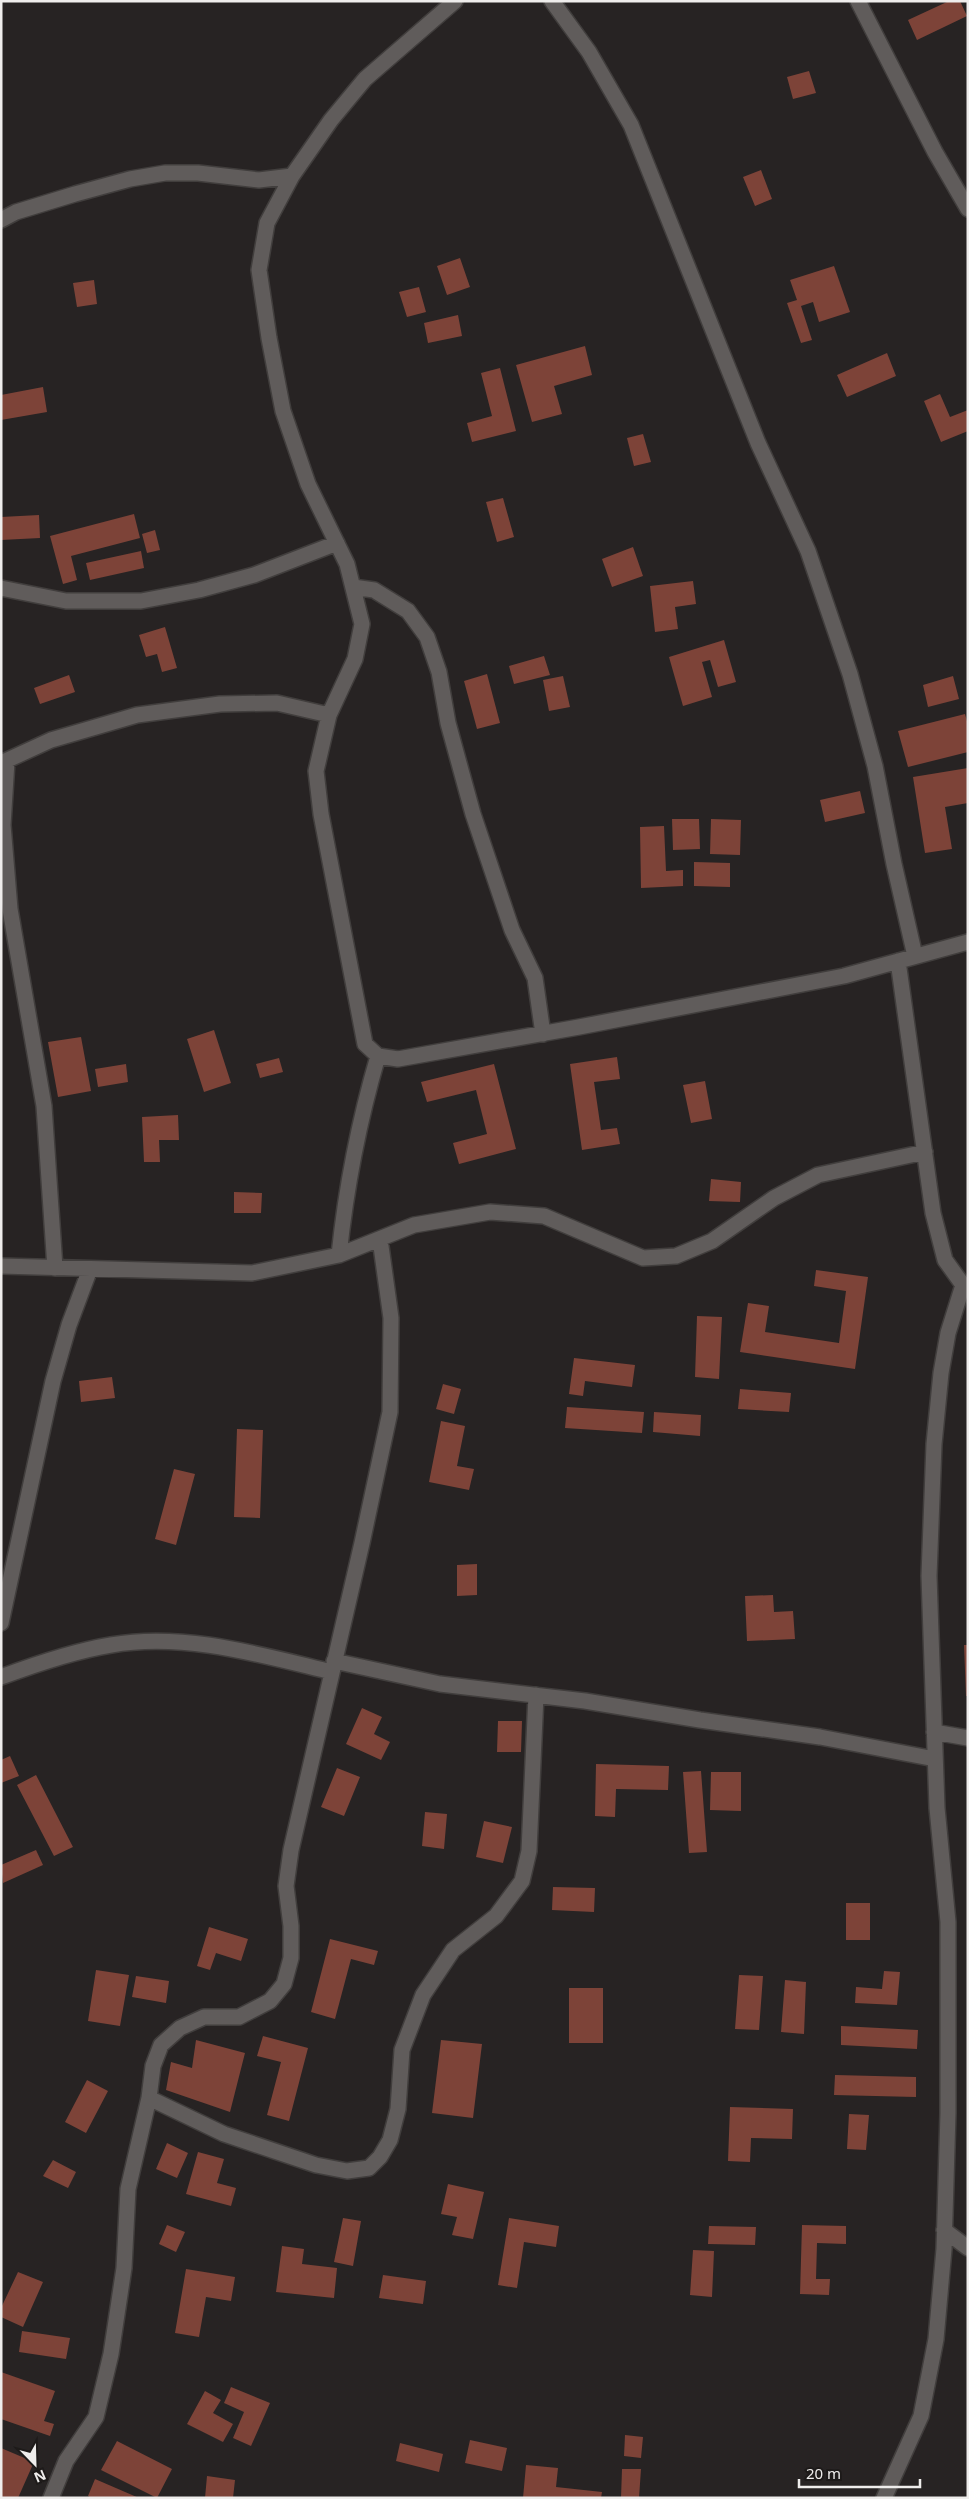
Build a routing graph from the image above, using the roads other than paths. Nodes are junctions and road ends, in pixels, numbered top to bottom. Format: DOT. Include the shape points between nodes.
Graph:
graph roads {
  1 [pos="456,1"];
  2 [pos="552,1"];
  3 [pos="858,1"];
  4 [pos="292,176"];
  5 [pos="968,209"];
  6 [pos="1,220"];
  7 [pos="337,543"];
  8 [pos="353,587"];
  9 [pos="1,588"];
  10 [pos="329,716"];
  11 [pos="4,762"];
  12 [pos="968,942"];
  13 [pos="915,956"];
  14 [pos="898,961"];
  15 [pos="543,1034"];
  16 [pos="378,1056"];
  17 [pos="925,1152"];
  18 [pos="380,1239"];
  19 [pos="339,1255"];
  20 [pos="1,1266"];
  21 [pos="55,1268"];
  22 [pos="90,1269"];
  23 [pos="966,1286"];
  24 [pos="1,1623"];
  25 [pos="333,1667"];
  26 [pos="1,1677"];
  27 [pos="536,1695"];
  28 [pos="934,1732"];
  29 [pos="968,1738"];
  30 [pos="935,1759"];
  31 [pos="149,2098"];
  32 [pos="944,2230"];
  33 [pos="968,2248"];
  34 [pos="51,2498"];
  35 [pos="884,2498"];
  1 -- 4 [label="street" via="365,80 331,120"];
  2 -- 13 [label="street" via="589,52 631,125 758,443 808,551 853,684 875,766"];
  3 -- 5 [label="street" via="935,152"];
  4 -- 6 [label="street" via="259,180 165,173 75,194 16,212"];
  4 -- 7 [label="street" via="267,224 259,270 283,412 308,484"];
  7 -- 8 [label="street"];
  7 -- 9 [label="street" via="254,575 141,601 66,601"];
  8 -- 10 [label="street" via="362,624 355,659"];
  8 -- 15 [label="street" via="374,590 408,611 427,637 439,672 448,723 473,814 512,930 535,978"];
  10 -- 11 [label="street" via="277,703 220,704 137,715 51,740"];
  10 -- 16 [label="street" via="316,771 321,814 365,1044"];
  11 -- 21 [label="street" via="3,826 10,909 44,1106"];
  12 -- 13 [label="street"];
  13 -- 14 [label="street"];
  14 -- 15 [label="street" via="844,976"];
  14 -- 17 [label="street"];
  15 -- 16 [label="street" via="398,1059"];
  16 -- 19 [label="street" via="366,1097 344,1209"];
  17 -- 18 [label="street" via="818,1175 774,1198 712,1241 676,1256 643,1258 544,1216 490,1212 414,1225"];
  17 -- 23 [label="street" via="933,1213 945,1260"];
  18 -- 19 [label="street"];
  18 -- 25 [label="street" via="391,1318 390,1412"];
  19 -- 22 [label="street" via="252,1273"];
  20 -- 21 [label="street"];
  21 -- 22 [label="street"];
  22 -- 24 [label="street" via="53,1381"];
  23 -- 28 [label="street" via="948,1332 934,1444 929,1576"];
  25 -- 26 [label="street" via="250,1652 165,1642 111,1645"];
  25 -- 27 [label="street"];
  25 -- 31 [label="street" via="290,1850 286,1886 291,1958 284,1984 270,2001 239,2017 204,2017 180,2028 161,2045 153,2066"];
  27 -- 30 [label="street" via="820,1737"];
  27 -- 31 [label="street" via="529,1851 522,1881 496,1916 453,1950 423,1995 402,2050 398,2109 390,2140 380,2158 369,2168 347,2171 316,2165 224,2134"];
  28 -- 29 [label="street"];
  28 -- 30 [label="street"];
  30 -- 32 [label="street" via="948,1922 950,2020"];
  31 -- 34 [label="street" via="128,2189 124,2268 111,2354 96,2417 66,2461"];
  32 -- 33 [label="street"];
  32 -- 35 [label="street" via="936,2339 921,2416"];
}
